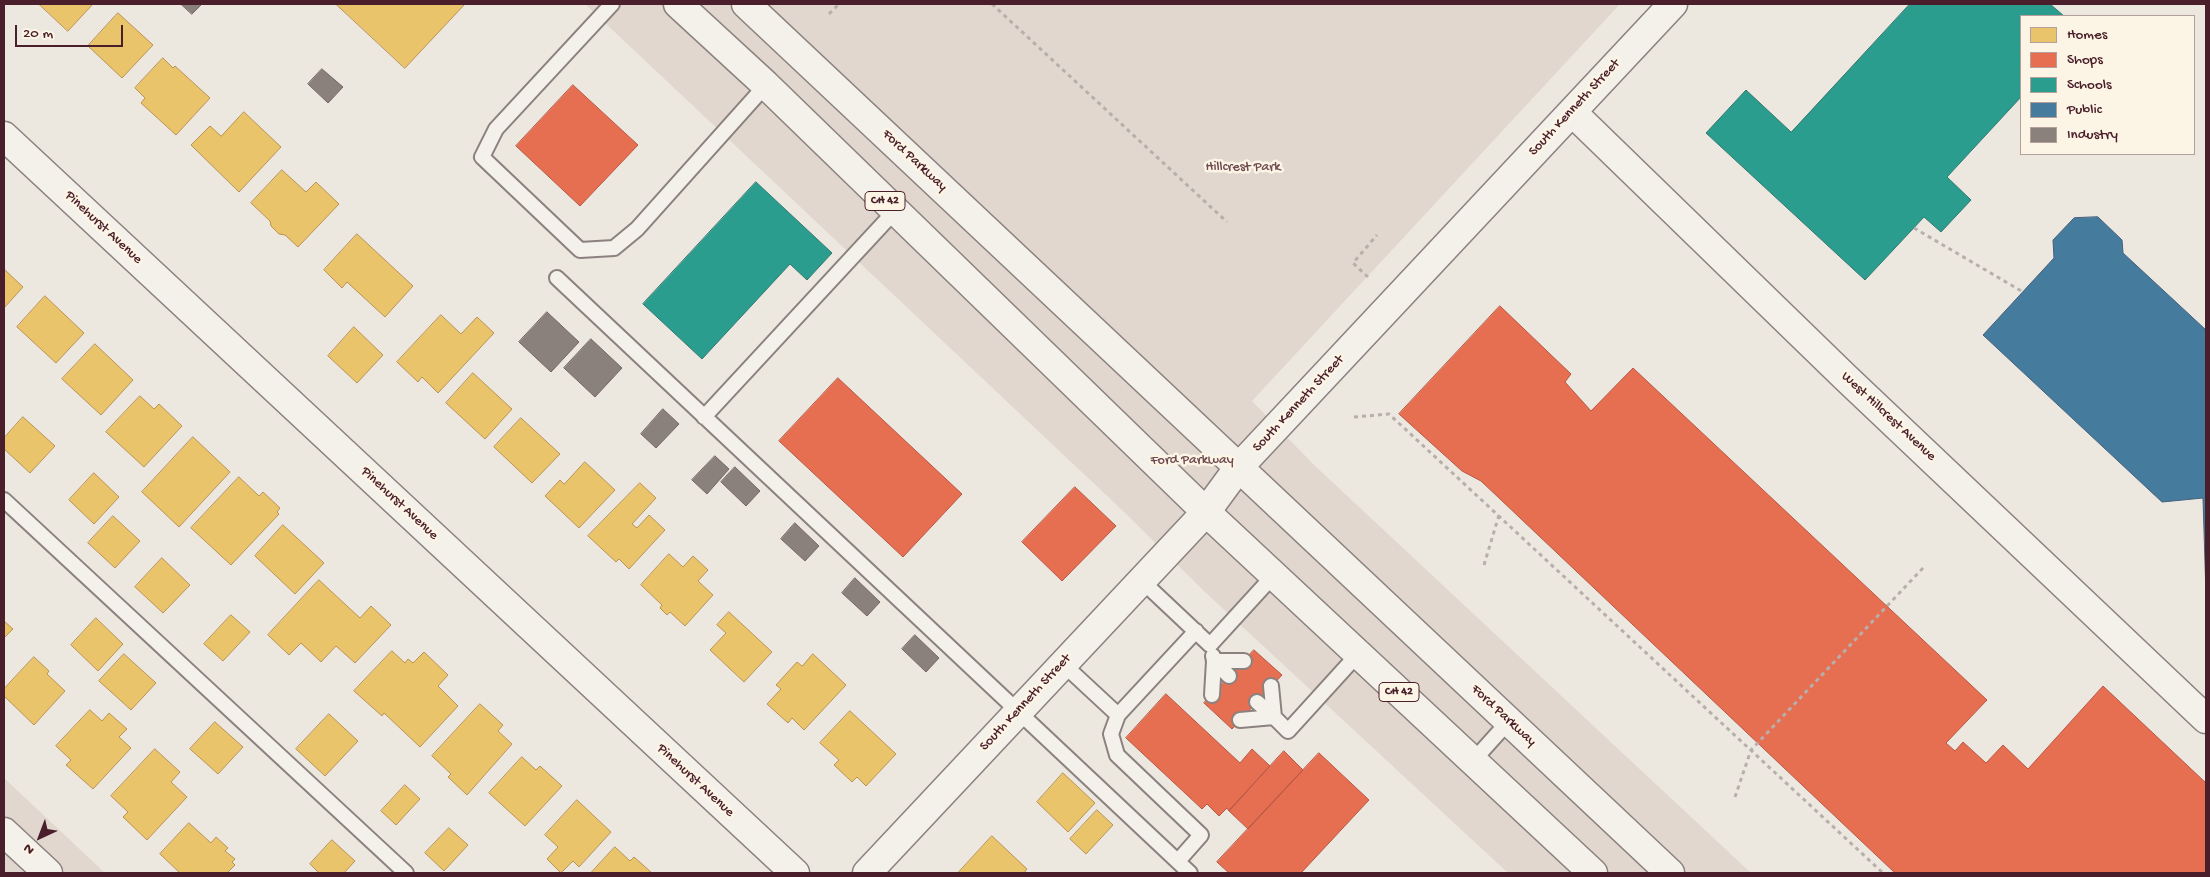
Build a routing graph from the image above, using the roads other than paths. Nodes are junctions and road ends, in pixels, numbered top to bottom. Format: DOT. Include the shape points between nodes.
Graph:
graph roads {
  1 [pos="612,4"];
  2 [pos="678,4"];
  3 [pos="746,4"];
  4 [pos="1673,4"];
  5 [pos="766,85"];
  6 [pos="1572,112"];
  7 [pos="4,136"];
  8 [pos="895,211"];
  9 [pos="557,278"];
  10 [pos="704,417"];
  11 [pos="1239,467"];
  12 [pos="4,500"];
  13 [pos="1206,512"];
  14 [pos="1274,576"];
  15 [pos="1142,580"];
  16 [pos="1196,631"];
  17 [pos="1210,645"];
  18 [pos="1358,654"];
  19 [pos="1214,661"];
  20 [pos="1244,661"];
  21 [pos="1062,663"];
  22 [pos="1229,676"];
  23 [pos="1272,686"];
  24 [pos="1212,695"];
  25 [pos="1257,702"];
  26 [pos="1017,711"];
  27 [pos="1118,715"];
  28 [pos="1274,717"];
  29 [pos="2206,719"];
  30 [pos="1240,720"];
  31 [pos="1509,721"];
  32 [pos="1473,761"];
  33 [pos="7,842"];
  34 [pos="1178,861"];
  35 [pos="48,873"];
  36 [pos="406,873"];
  37 [pos="795,873"];
  38 [pos="867,873"];
  39 [pos="1190,873"];
  40 [pos="1593,873"];
  41 [pos="1670,873"];
  1 -- 5 [label="lane" via="496,130 482,157 580,250 614,248 637,229"];
  2 -- 5 [label="street, CH 42"];
  3 -- 11 [label="street, Ford Parkway"];
  4 -- 6 [label="street, South Kenneth Street"];
  5 -- 8 [label="street, CH 42"];
  6 -- 11 [label="street, South Kenneth Street"];
  6 -- 29 [label="street, West Hillcrest Avenue" via="1845,377"];
  7 -- 37 [label="street, Pinehurst Avenue"];
  8 -- 10 [label="lane"];
  8 -- 13 [label="street, CH 42"];
  9 -- 10 [label="lane"];
  10 -- 26 [label="lane"];
  11 -- 13 [label="street, South Kenneth Street"];
  11 -- 31 [label="street, Ford Parkway"];
  12 -- 36 [label="lane"];
  13 -- 14 [label="street, CH 42"];
  13 -- 15 [label="street, South Kenneth Street"];
  14 -- 17 [label="lane"];
  14 -- 18 [label="street, CH 42"];
  15 -- 16 [label="lane"];
  15 -- 21 [label="street, South Kenneth Street"];
  16 -- 17 [label="lane"];
  16 -- 27 [label="lane"];
  17 -- 19 [label="lane"];
  18 -- 28 [label="lane" via="1288,731"];
  18 -- 32 [label="street, CH 42"];
  19 -- 20 [label="lane"];
  19 -- 22 [label="lane"];
  19 -- 24 [label="lane"];
  21 -- 26 [label="street, South Kenneth Street"];
  21 -- 27 [label="lane"];
  23 -- 28 [label="lane"];
  25 -- 28 [label="lane"];
  26 -- 34 [label="lane"];
  26 -- 38 [label="street, South Kenneth Street"];
  27 -- 34 [label="lane" via="1112,734 1117,755 1202,834"];
  28 -- 30 [label="lane"];
  31 -- 32 [label="lane"];
  31 -- 41 [label="street, Ford Parkway"];
  32 -- 40 [label="street, CH 42"];
  33 -- 35 [label="street"];
  34 -- 39 [label="lane"];
}
